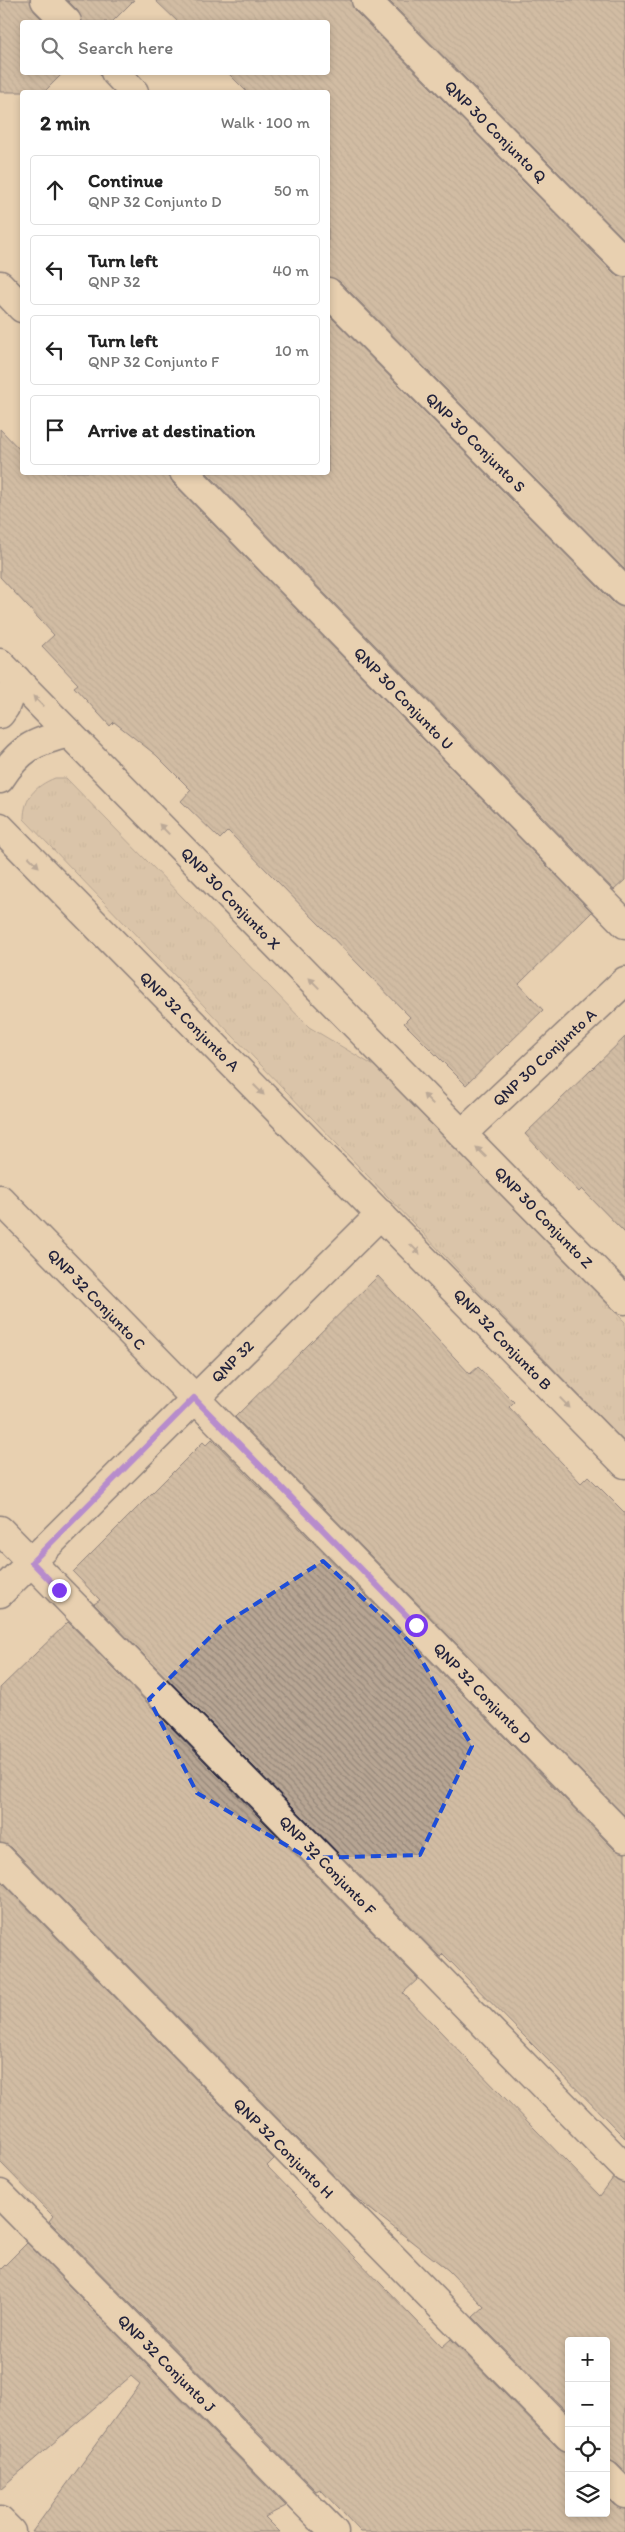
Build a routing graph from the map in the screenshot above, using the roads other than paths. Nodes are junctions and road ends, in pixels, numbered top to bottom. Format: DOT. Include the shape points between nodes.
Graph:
graph roads {
  1 [pos="45,0"];
  2 [pos="366,0"];
  3 [pos="65,20"];
  4 [pos="118,75"];
  5 [pos="132,90"];
  6 [pos="625,262"];
  7 [pos="0,285"];
  8 [pos="330,294"];
  9 [pos="20,306"];
  10 [pos="187,475"];
  11 [pos="625,592"];
  12 [pos="8,671"];
  13 [pos="0,714"];
  14 [pos="68,733"];
  15 [pos="0,779"];
  16 [pos="0,827"];
  17 [pos="625,924"];
  18 [pos="625,981"];
  19 [pos="462,1134"];
  20 [pos="0,1199"];
  21 [pos="381,1214"];
  22 [pos="625,1300"];
  23 [pos="194,1398"];
  24 [pos="625,1464"];
  25 [pos="0,1530"];
  26 [pos="32,1562"];
  27 [pos="0,1593"];
  28 [pos="625,1838"];
  29 [pos="0,1858"];
  30 [pos="625,2168"];
  31 [pos="0,2194"];
  32 [pos="565,2433"];
  33 [pos="610,2479"];
  34 [pos="625,2494"];
  35 [pos="0,2521"];
  36 [pos="11,2532"];
  37 [pos="334,2532"];
  1 -- 3 [label="street"];
  2 -- 6 [label="street, QNP 30 Conjunto Q"];
  4 -- 5 [label="street"];
  7 -- 9 [label="street"];
  8 -- 11 [label="street, QNP 30 Conjunto S"];
  10 -- 17 [label="street, QNP 30 Conjunto U"];
  12 -- 13 [label="street"];
  14 -- 12 [label="street, QNP 30 Conjunto X, one-way"];
  14 -- 15 [label="street" via="38,741 13,759"];
  19 -- 14 [label="street, QNP 30 Conjunto X, one-way"];
  16 -- 21 [label="street, QNP 32 Conjunto A, one-way"];
  18 -- 19 [label="street, QNP 30 Conjunto A"];
  22 -- 19 [label="street, QNP 30 Conjunto Z, one-way"];
  20 -- 23 [label="street, QNP 32 Conjunto C"];
  21 -- 23 [label="street, QNP 32"];
  21 -- 24 [label="street, QNP 32 Conjunto B, one-way"];
  23 -- 26 [label="street, QNP 32"];
  23 -- 28 [label="street, QNP 32 Conjunto D"];
  25 -- 26 [label="street, QNP 32 Conjunto F"];
  26 -- 27 [label="street, QNP 32"];
  26 -- 30 [label="street, QNP 32 Conjunto F"];
  29 -- 32 [label="street, QNP 32 Conjunto H"];
  31 -- 37 [label="street, QNP 32 Conjunto J"];
  33 -- 34 [label="street"];
  35 -- 36 [label="street"];
}
